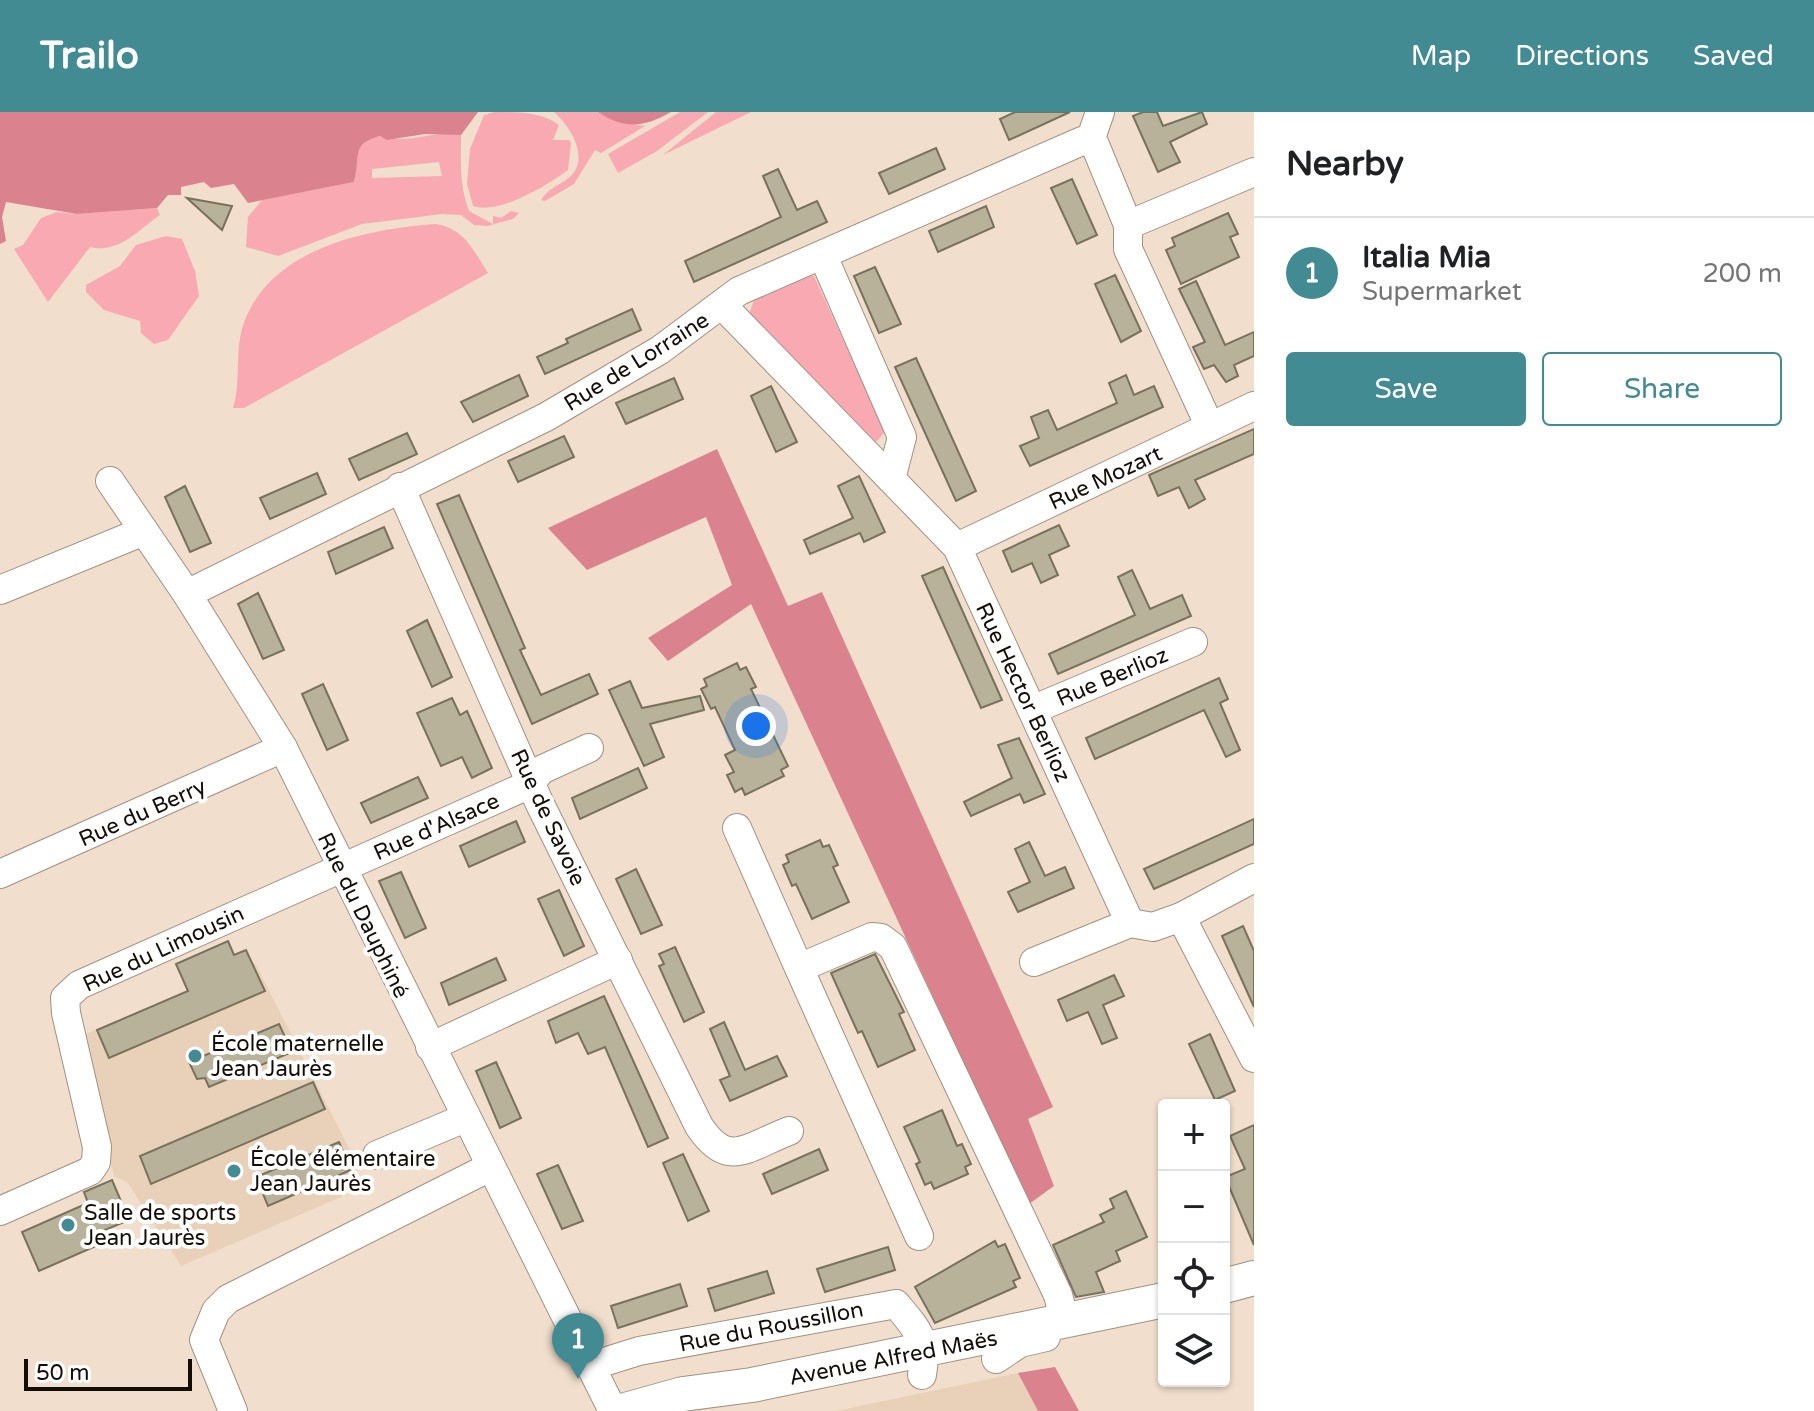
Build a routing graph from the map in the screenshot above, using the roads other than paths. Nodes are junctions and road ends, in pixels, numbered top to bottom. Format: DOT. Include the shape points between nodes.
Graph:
graph roads {
  1 [pos="1100,112"];
  2 [pos="1090,141"];
  3 [pos="1254,172"];
  4 [pos="1128,225"];
  5 [pos="823,256"];
  6 [pos="723,306"];
  7 [pos="1254,406"];
  8 [pos="1210,427"];
  9 [pos="891,479"];
  10 [pos="110,481"];
  11 [pos="400,487"];
  12 [pos="144,531"];
  13 [pos="957,547"];
  14 [pos="0,590"];
  15 [pos="187,594"];
  16 [pos="1193,642"];
  17 [pos="1032,710"];
  18 [pos="283,748"];
  19 [pos="589,748"];
  20 [pos="531,783"];
  21 [pos="737,828"];
  22 [pos="340,868"];
  23 [pos="0,874"];
  24 [pos="1254,878"];
  25 [pos="1181,917"];
  26 [pos="1130,923"];
  27 [pos="618,960"];
  28 [pos="1034,962"];
  29 [pos="799,968"];
  30 [pos="430,1047"];
  31 [pos="1254,1058"];
  32 [pos="465,1118"];
  33 [pos="789,1131"];
  34 [pos="377,1155"];
  35 [pos="490,1167"];
  36 [pos="0,1211"];
  37 [pos="919,1236"];
  38 [pos="1254,1278"];
  39 [pos="1230,1284"];
  40 [pos="1254,1290"];
  41 [pos="1230,1296"];
  42 [pos="1158,1301"];
  43 [pos="1254,1302"];
  44 [pos="1230,1308"];
  45 [pos="1158,1313"];
  46 [pos="1065,1322"];
  47 [pos="1158,1324"];
  48 [pos="996,1359"];
  49 [pos="861,1363"];
  50 [pos="924,1363"];
  51 [pos="591,1366"];
  52 [pos="233,1411"];
  53 [pos="613,1411"];
  54 [pos="622,1411"];
  55 [pos="680,1411"];
  56 [pos="741,1411"];
  1 -- 2 [label="street"];
  2 -- 4 [label="street"];
  2 -- 5 [label="street, Rue de Lorraine"];
  3 -- 4 [label="street"];
  4 -- 8 [label="street" via="1128,249"];
  5 -- 6 [label="street, Rue de Lorraine" via="739,291"];
  5 -- 9 [label="street" via="902,437"];
  6 -- 9 [label="street, Rue Hector Berlioz"];
  6 -- 11 [label="street, Rue de Lorraine" via="546,417"];
  7 -- 8 [label="street, Rue Mozart"];
  8 -- 13 [label="street, Rue Mozart"];
  9 -- 13 [label="street, Rue Hector Berlioz"];
  10 -- 12 [label="street, Rue du Dauphiné"];
  11 -- 15 [label="street, Rue de Lorraine"];
  11 -- 20 [label="street, Rue de Savoie"];
  12 -- 14 [label="street"];
  12 -- 15 [label="street, Rue du Dauphiné"];
  13 -- 17 [label="street, Rue Hector Berlioz"];
  15 -- 18 [label="street, Rue du Dauphiné"];
  16 -- 17 [label="street, Rue Berlioz"];
  17 -- 26 [label="street, Rue Hector Berlioz"];
  18 -- 22 [label="street, Rue du Dauphiné"];
  18 -- 23 [label="street, Rue du Berry"];
  19 -- 20 [label="street, Rue d'Alsace" via="541,770"];
  20 -- 22 [label="street, Rue d'Alsace"];
  20 -- 27 [label="street, Rue de Savoie"];
  21 -- 29 [label="street"];
  22 -- 30 [label="street, Rue du Dauphiné"];
  22 -- 36 [label="street, Rue du Limousin" via="79,985 65,998 96,1162 90,1171"];
  24 -- 25 [label="street"];
  25 -- 26 [label="street" via="1153,927"];
  25 -- 31 [label="street"];
  26 -- 28 [label="street"];
  27 -- 30 [label="street"];
  27 -- 33 [label="street, Rue de Savoie" via="709,1142 729,1154"];
  29 -- 37 [label="street"];
  29 -- 46 [label="street" via="872,937 893,947 1058,1295"];
  30 -- 32 [label="street, Rue du Dauphiné"];
  32 -- 34 [label="street"];
  32 -- 35 [label="street, Rue du Dauphiné"];
  35 -- 51 [label="street, Rue du Dauphiné"];
  35 -- 52 [label="street" via="222,1305 204,1340"];
  38 -- 39 [label="main road"];
  40 -- 41 [label="street"];
  42 -- 46 [label="main road, Avenue Alfred Maës"];
  43 -- 44 [label="main road"];
  45 -- 48 [label="street" via="1020,1343"];
  46 -- 50 [label="main road, Avenue Alfred Maës"];
  47 -- 48 [label="main road, Avenue Alfred Maës"];
  48 -- 50 [label="main road, Avenue Alfred Maës"];
  49 -- 50 [label="main road, Avenue Alfred Maës"];
  49 -- 54 [label="main road, Avenue Alfred Maës" via="683,1394"];
  49 -- 55 [label="street" via="840,1379"];
  50 -- 51 [label="street, Rue du Roussillon" via="920,1335 896,1304 639,1351"];
  50 -- 56 [label="main road"];
  51 -- 53 [label="street, Rue du Dauphiné"];
}
